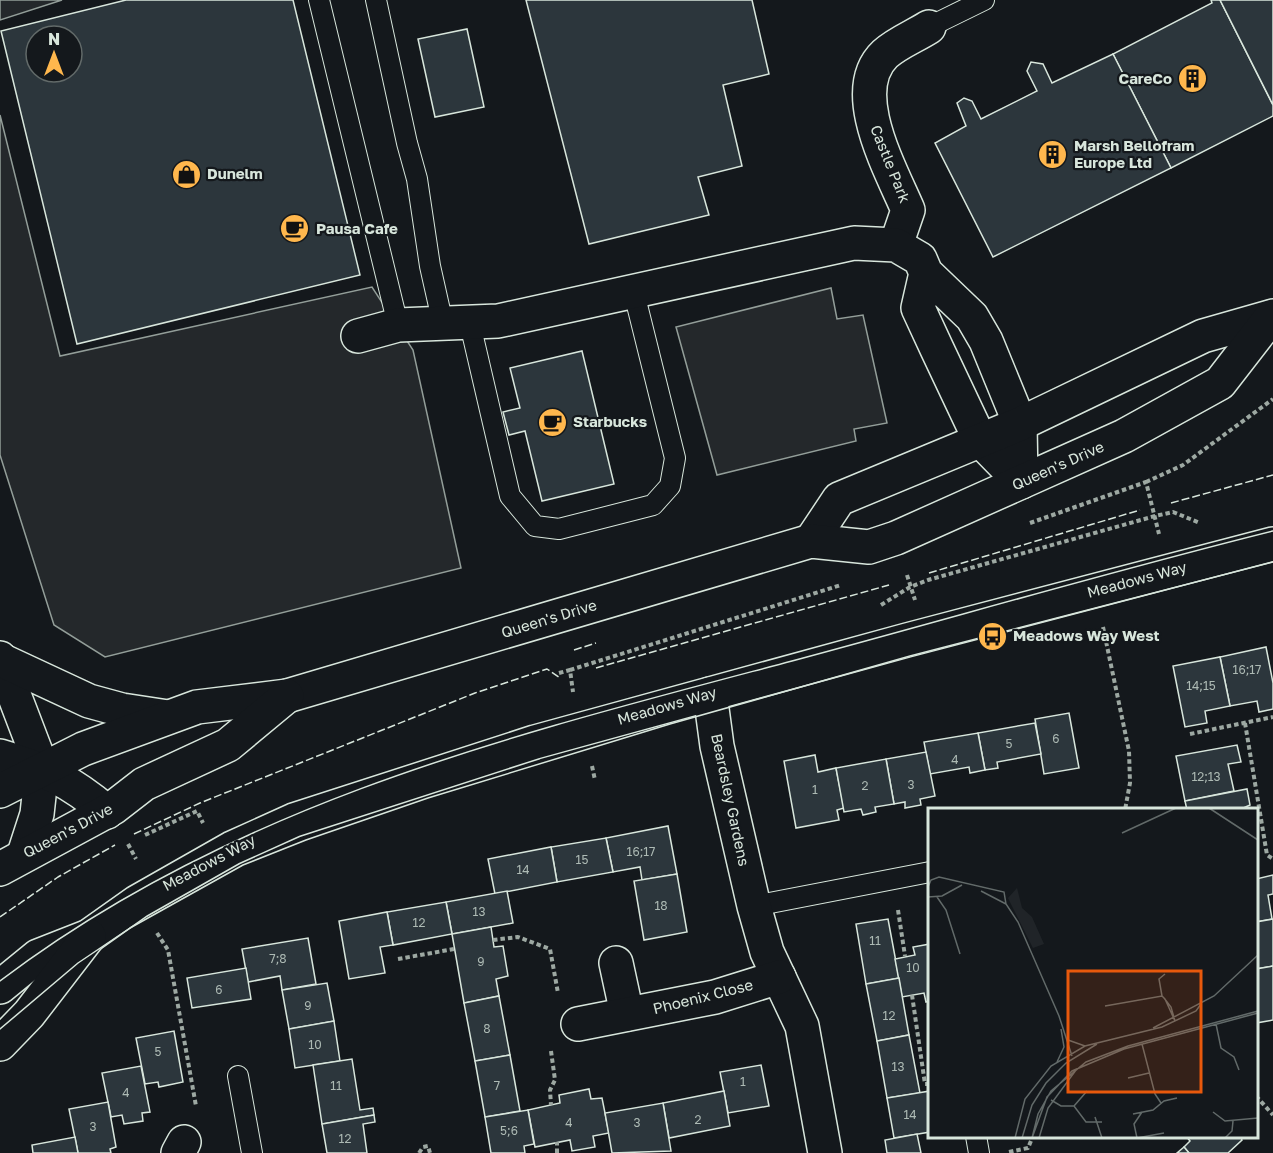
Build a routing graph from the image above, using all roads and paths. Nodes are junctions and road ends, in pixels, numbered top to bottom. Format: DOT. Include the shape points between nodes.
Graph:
graph roads {
  1 [pos="318,0"];
  2 [pos="376,0"];
  3 [pos="984,0"];
  4 [pos="929,27"];
  5 [pos="896,245"];
  6 [pos="926,273"];
  7 [pos="634,293"];
  8 [pos="1272,317"];
  9 [pos="457,324"];
  10 [pos="399,325"];
  11 [pos="358,336"];
  12 [pos="1273,399"];
  13 [pos="1020,424"];
  14 [pos="980,440"];
  15 [pos="1021,482"];
  16 [pos="1146,482"];
  17 [pos="1025,525"];
  18 [pos="811,541"];
  19 [pos="1161,541"];
  20 [pos="1273,544"];
  21 [pos="852,582"];
  22 [pos="1102,623"];
  23 [pos="0,659"];
  24 [pos="570,670"];
  25 [pos="710,694"];
  26 [pos="287,696"];
  27 [pos="168,717"];
  28 [pos="1273,717"];
  29 [pos="1245,723"];
  30 [pos="1190,734"];
  31 [pos="0,756"];
  32 [pos="42,768"];
  33 [pos="0,791"];
  34 [pos="1124,808"];
  35 [pos="107,812"];
  36 [pos="206,830"];
  37 [pos="134,856"];
  38 [pos="1273,859"];
  39 [pos="12,862"];
  40 [pos="928,872"];
  41 [pos="894,879"];
  42 [pos="754,906"];
  43 [pos="89,936"];
  44 [pos="493,940"];
  45 [pos="454,949"];
  46 [pos="168,950"];
  47 [pos="905,956"];
  48 [pos="399,959"];
  49 [pos="616,963"];
  50 [pos="779,977"];
  51 [pos="0,987"];
  52 [pos="912,995"];
  53 [pos="569,1014"];
  54 [pos="627,1014"];
  55 [pos="0,1044"];
  56 [pos="238,1076"];
  57 [pos="928,1084"];
  58 [pos="1258,1097"];
  59 [pos="1273,1113"];
  60 [pos="976,1138"];
  61 [pos="1033,1138"];
  62 [pos="557,1142"];
  63 [pos="181,1148"];
  64 [pos="252,1153"];
  65 [pos="420,1153"];
  66 [pos="430,1153"];
  67 [pos="557,1153"];
  68 [pos="825,1153"];
  69 [pos="979,1153"];
  70 [pos="1003,1153"];
  1 -- 10 [label="lane"];
  2 -- 9 [label="lane" via="417,179 430,266"];
  3 -- 4 [label="lane, Castle Park"];
  4 -- 5 [label="street, Castle Park" via="885,54 870,81 871,117 908,210"];
  5 -- 6 [label="street" via="920,259"];
  5 -- 7 [label="street" via="854,243"];
  6 -- 13 [label="street" via="972,317"];
  6 -- 14 [label="street" via="918,308"];
  7 -- 9 [label="street" via="498,321"];
  7 -- 9 [label="lane" via="675,458 670,486 653,506 559,528 535,526 510,496"];
  8 -- 13 [label="street, Queen's Drive" via="1203,336"];
  8 -- 15 [label="street, Queen's Drive" via="1220,383 1124,436"];
  9 -- 10 [label="street"];
  10 -- 11 [label="street"];
  12 -- 16 [label="path" via="1183,465"];
  13 -- 14 [label="street, Queen's Drive"];
  13 -- 15 [label="street"];
  14 -- 15 [label="street"];
  14 -- 18 [label="street, Queen's Drive" via="839,499"];
  15 -- 18 [label="street, Queen's Drive" via="869,547"];
  16 -- 17 [label="path"];
  16 -- 19 [label="path"];
  18 -- 26 [label="street, Queen's Drive"];
  20 -- 25 [label="street, Meadows Way"];
  21 -- 24 [label="path"];
  22 -- 34 [label="path" via="1129,751 1130,783"];
  23 -- 27 [label="street" via="89,700"];
  23 -- 32 [label="street"];
  25 -- 42 [label="street, Beardsley Gardens" via="717,746"];
  25 -- 43 [label="street, Meadows Way" via="535,742 294,820 232,848 137,902"];
  26 -- 27 [label="street, Queen's Drive" via="197,707"];
  26 -- 35 [label="street, Queen's Drive" via="228,745 144,784"];
  27 -- 32 [label="street, Queen's Drive"];
  28 -- 29 [label="path"];
  29 -- 30 [label="path"];
  29 -- 38 [label="path" via="1267,855"];
  31 -- 32 [label="street"];
  32 -- 33 [label="street, Queen's Drive"];
  32 -- 35 [label="street" via="82,791"];
  32 -- 39 [label="street" via="37,814"];
  35 -- 39 [label="street, Queen's Drive"];
  36 -- 37 [label="path" via="197,811 129,845"];
  40 -- 41 [label="lane"];
  41 -- 42 [label="lane"];
  41 -- 47 [label="path"];
  42 -- 50 [label="street, Beardsley Gardens" via="767,952"];
  43 -- 51 [label="street, Meadows Way" via="38,956"];
  43 -- 55 [label="street, Meadows Way" via="29,1014"];
  44 -- 53 [label="path" via="518,937 550,949"];
  45 -- 48 [label="path"];
  46 -- 63 [label="path" via="196,1107 176,1132"];
  49 -- 54 [label="street"];
  50 -- 54 [label="street, Phoenix Close" via="715,997"];
  50 -- 68 [label="street, Beardsley Gardens" via="802,1026"];
  52 -- 57 [label="path"];
  53 -- 54 [label="street, Phoenix Close"];
  56 -- 64 [label="lane"];
  58 -- 59 [label="path"];
  60 -- 69 [label="lane"];
  61 -- 70 [label="path" via="1028,1148"];
  62 -- 67 [label="path"];
  65 -- 66 [label="path" via="429,1146"];
}
